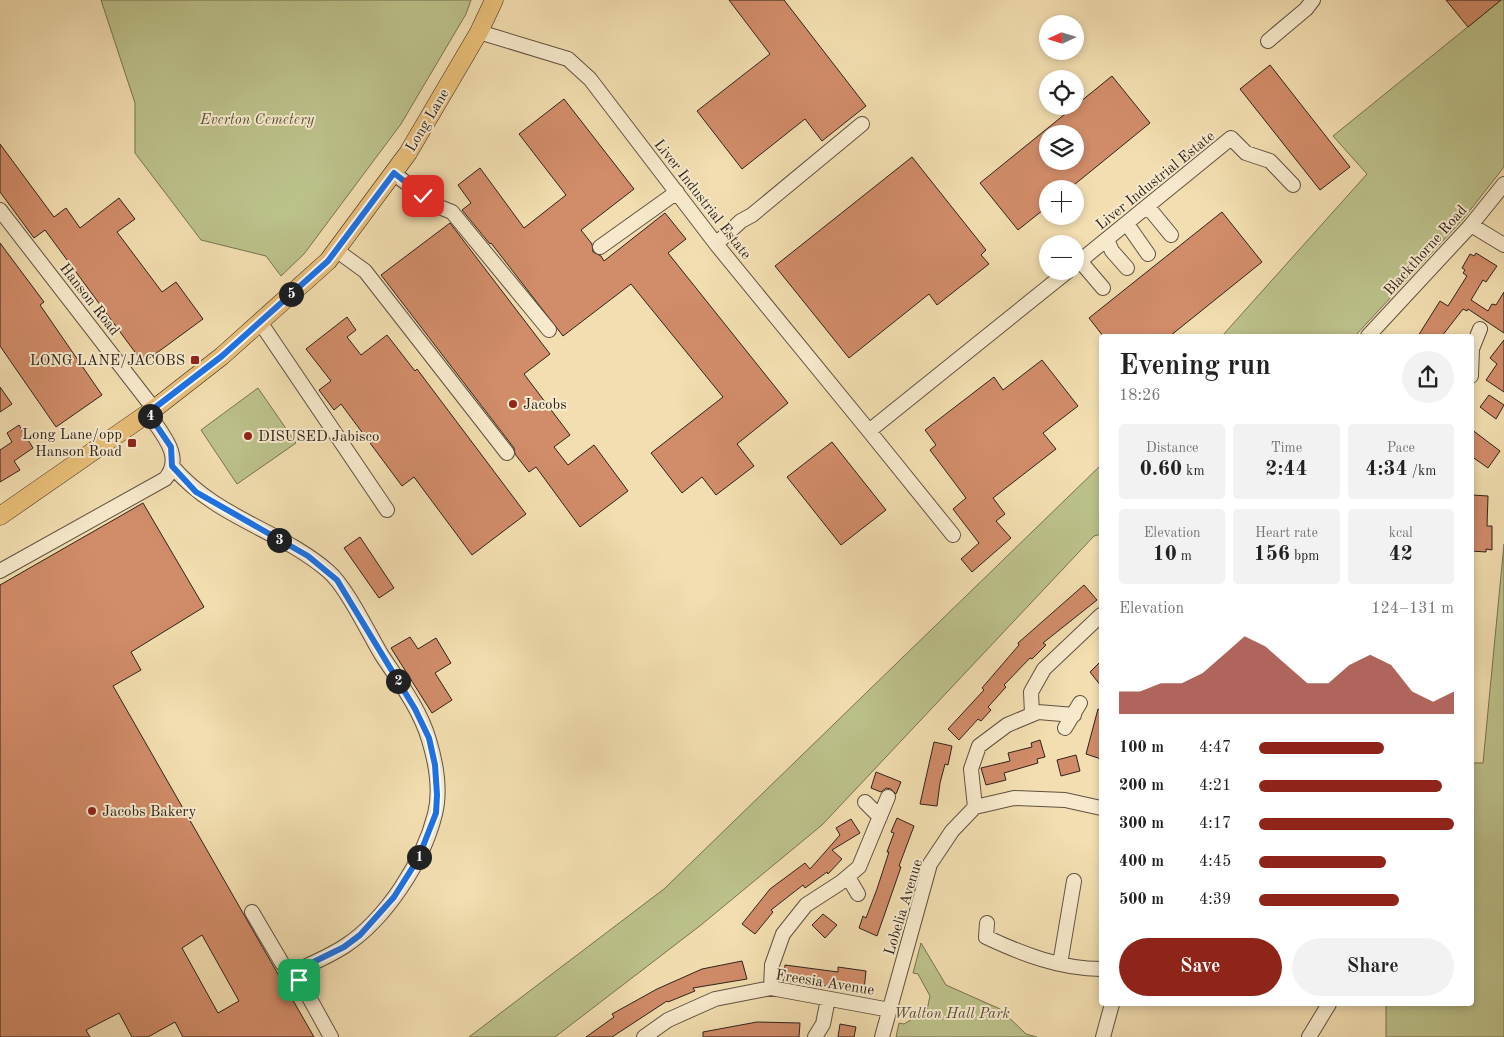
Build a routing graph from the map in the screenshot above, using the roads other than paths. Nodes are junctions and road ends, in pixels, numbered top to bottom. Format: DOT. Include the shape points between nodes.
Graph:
graph roads {
  1 [pos="494,0"];
  2 [pos="1313,0"];
  3 [pos="479,32"];
  4 [pos="1268,41"];
  5 [pos="862,124"];
  6 [pos="394,173"];
  7 [pos="1504,184"];
  8 [pos="1293,185"];
  9 [pos="677,192"];
  10 [pos="1148,207"];
  11 [pos="0,210"];
  12 [pos="1127,224"];
  13 [pos="1471,226"];
  14 [pos="1171,234"];
  15 [pos="1107,240"];
  16 [pos="716,244"];
  17 [pos="1504,245"];
  18 [pos="600,247"];
  19 [pos="336,250"];
  20 [pos="1148,254"];
  21 [pos="1084,258"];
  22 [pos="1127,268"];
  23 [pos="1084,269"];
  24 [pos="1057,280"];
  25 [pos="1103,288"];
  26 [pos="260,322"];
  27 [pos="1480,329"];
  28 [pos="549,330"];
  29 [pos="1370,334"];
  30 [pos="1474,344"];
  31 [pos="151,411"];
  32 [pos="869,431"];
  33 [pos="508,453"];
  34 [pos="172,466"];
  35 [pos="387,510"];
  36 [pos="0,516"];
  37 [pos="953,535"];
  38 [pos="0,571"];
  39 [pos="1099,617"];
  40 [pos="1032,714"];
  41 [pos="1065,728"];
  42 [pos="888,798"];
  43 [pos="865,802"];
  44 [pos="975,807"];
  45 [pos="1099,808"];
  46 [pos="880,818"];
  47 [pos="848,877"];
  48 [pos="1074,881"];
  49 [pos="858,894"];
  50 [pos="252,912"];
  51 [pos="987,923"];
  52 [pos="1060,964"];
  53 [pos="1099,969"];
  54 [pos="291,973"];
  55 [pos="771,988"];
  56 [pos="828,999"];
  57 [pos="1111,1006"];
  58 [pos="1328,1006"];
  59 [pos="890,1010"];
  60 [pos="1312,1032"];
  61 [pos="331,1037"];
  62 [pos="644,1037"];
  63 [pos="815,1037"];
  64 [pos="882,1037"];
  65 [pos="1103,1037"];
  1 -- 3 [label="main road, Long Lane"];
  2 -- 4 [label="street"];
  3 -- 6 [label="main road, Long Lane"];
  3 -- 9 [label="street, Liver Industrial Estate" via="568,59 590,79"];
  5 -- 16 [label="street"];
  6 -- 19 [label="main road, Long Lane"];
  6 -- 28 [label="street" via="437,206 452,212"];
  7 -- 13 [label="street, Blackthorne Road"];
  8 -- 10 [label="street, Liver Industrial Estate" via="1270,161 1246,153 1231,138"];
  9 -- 16 [label="street, Liver Industrial Estate"];
  9 -- 18 [label="street"];
  10 -- 12 [label="street, Liver Industrial Estate"];
  10 -- 14 [label="street"];
  11 -- 31 [label="street, Hanson Road"];
  12 -- 15 [label="street, Liver Industrial Estate"];
  12 -- 20 [label="street"];
  13 -- 17 [label="street"];
  13 -- 29 [label="street, Blackthorne Road"];
  15 -- 21 [label="street, Liver Industrial Estate"];
  15 -- 22 [label="street"];
  16 -- 32 [label="street, Liver Industrial Estate"];
  19 -- 26 [label="main road, Long Lane"];
  19 -- 33 [label="street" via="365,271"];
  23 -- 25 [label="street"];
  24 -- 32 [label="street"];
  26 -- 31 [label="main road, Long Lane"];
  26 -- 35 [label="street"];
  27 -- 30 [label="street"];
  31 -- 34 [label="street, Hanson Road" via="171,447"];
  31 -- 36 [label="main road, Long Lane"];
  32 -- 37 [label="street, Liver Industrial Estate"];
  34 -- 38 [label="street" via="164,479"];
  34 -- 54 [label="street" via="207,500 308,556 337,580 429,738 437,780 436,813 418,859 375,920 344,947"];
  39 -- 40 [label="street" via="1044,669 1031,692"];
  40 -- 41 [label="street" via="1077,709"];
  40 -- 44 [label="street" via="1007,724 979,746 971,769"];
  42 -- 46 [label="street"];
  43 -- 46 [label="street"];
  44 -- 45 [label="street" via="1014,798 1065,800"];
  44 -- 59 [label="street, Lobelia Avenue" via="952,831 930,864"];
  46 -- 47 [label="street" via="859,868"];
  47 -- 49 [label="street"];
  47 -- 55 [label="street" via="806,905 783,934 772,965"];
  48 -- 52 [label="street"];
  50 -- 54 [label="street"];
  51 -- 52 [label="street" via="986,937 1013,950"];
  52 -- 53 [label="street"];
  54 -- 61 [label="street" via="305,990"];
  55 -- 56 [label="street, Freesia Avenue"];
  55 -- 62 [label="street, Freesia Avenue" via="715,999 668,1020"];
  56 -- 59 [label="street, Freesia Avenue"];
  56 -- 63 [label="street"];
  57 -- 65 [label="street"];
  58 -- 60 [label="street"];
  59 -- 64 [label="street, Lobelia Avenue"];
}
